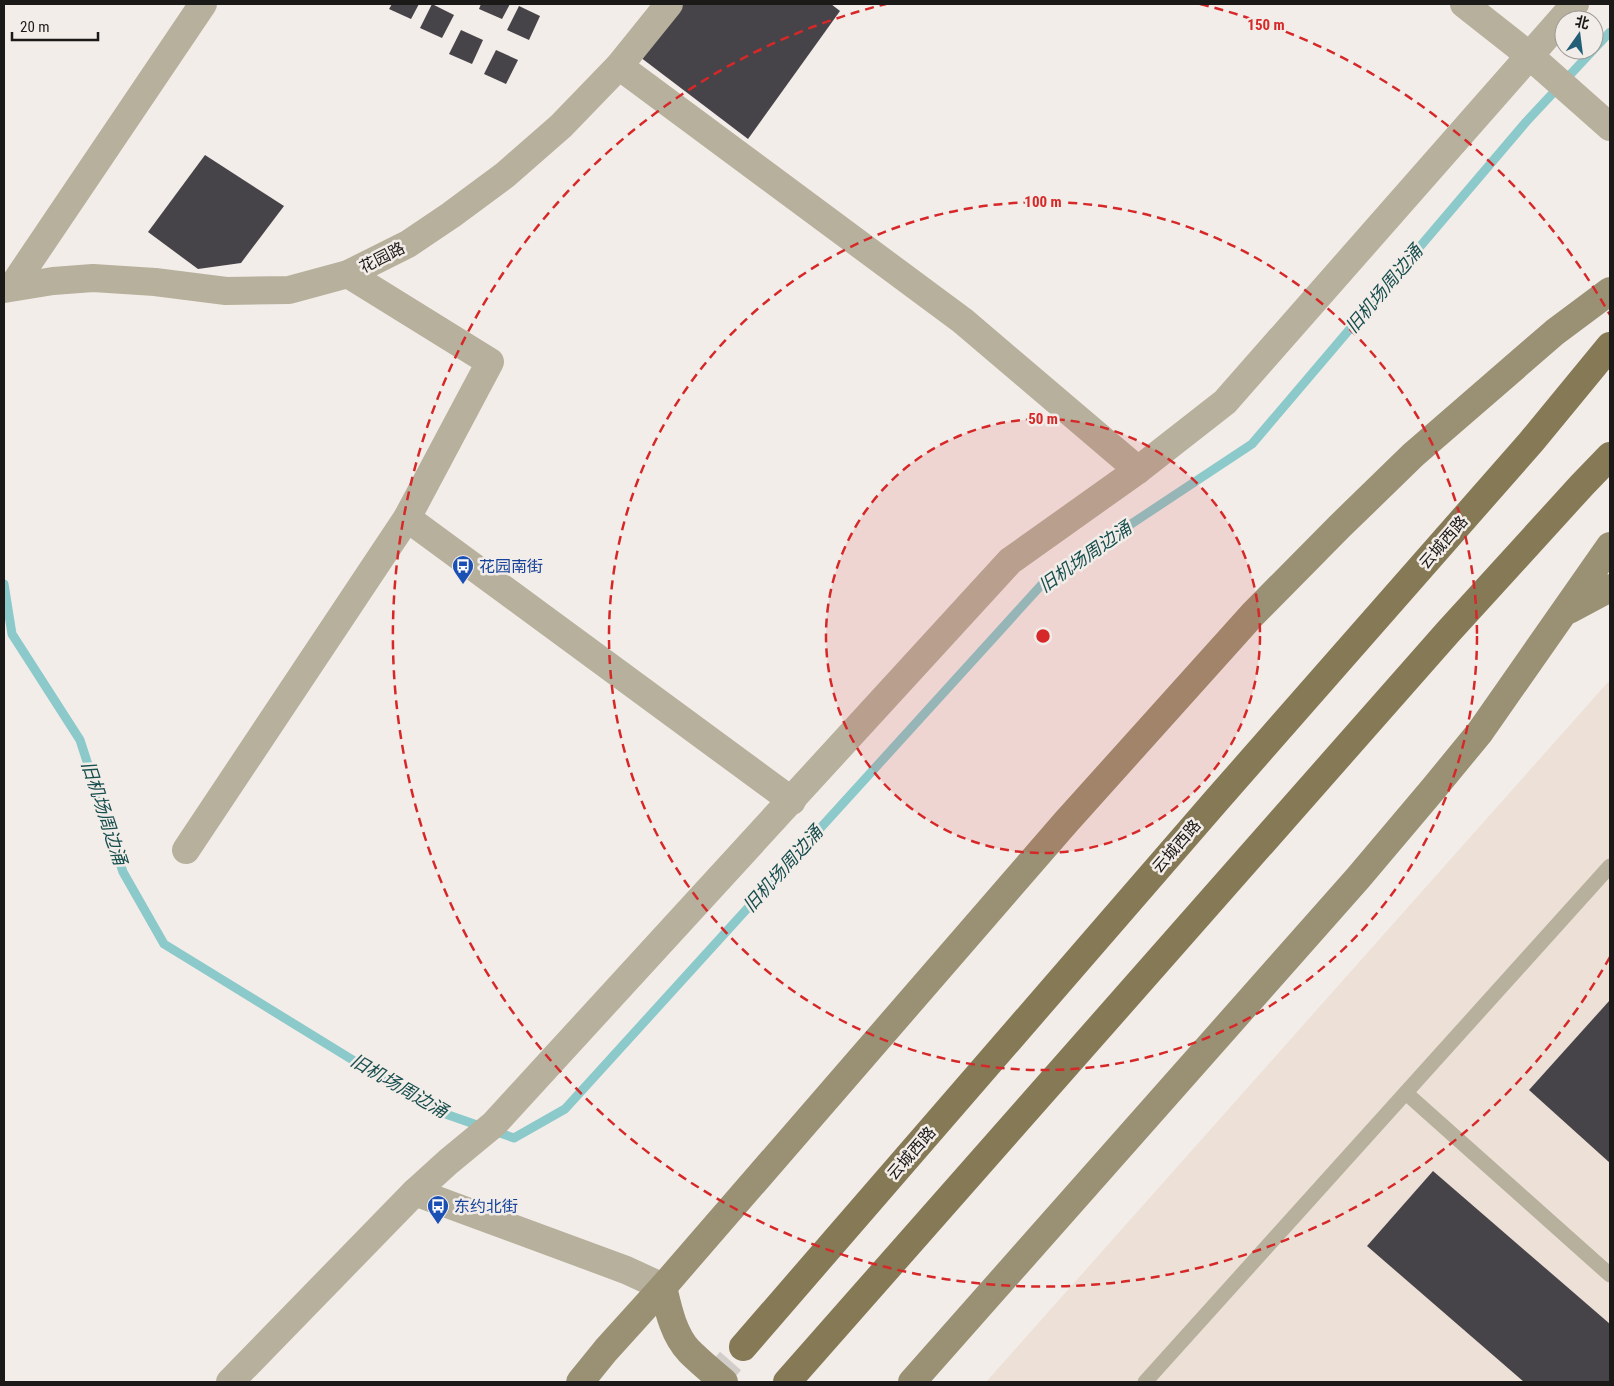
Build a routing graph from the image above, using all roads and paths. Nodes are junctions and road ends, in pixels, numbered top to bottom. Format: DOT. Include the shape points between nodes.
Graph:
graph roads {
  1 [pos="202,4"];
  2 [pos="669,4"];
  3 [pos="1464,4"];
  4 [pos="1576,4"];
  5 [pos="1530,56"];
  6 [pos="619,66"];
  7 [pos="1610,127"];
  8 [pos="348,274"];
  9 [pos="8,288"];
  10 [pos="1610,291"];
  11 [pos="1610,346"];
  12 [pos="1610,456"];
  13 [pos="1138,470"];
  14 [pos="407,518"];
  15 [pos="1610,546"];
  16 [pos="1610,588"];
  17 [pos="1561,614"];
  18 [pos="792,801"];
  19 [pos="186,850"];
  20 [pos="1610,866"];
  21 [pos="1406,1092"];
  22 [pos="415,1192"];
  23 [pos="1610,1275"];
  24 [pos="663,1287"];
  25 [pos="743,1347"];
  26 [pos="230,1382"];
  27 [pos="580,1382"];
  28 [pos="724,1382"];
  29 [pos="787,1382"];
  30 [pos="912,1382"];
  31 [pos="1145,1382"];
  1 -- 9 [label="street"];
  2 -- 6 [label="street, 花园路"];
  3 -- 5 [label="street"];
  4 -- 5 [label="street"];
  5 -- 7 [label="street"];
  5 -- 13 [label="street" via="1225,402"];
  6 -- 8 [label="street, 花园路" via="561,126 497,180 408,244"];
  6 -- 13 [label="street" via="963,321"];
  8 -- 9 [label="street, 花园路" via="289,290 226,291 93,278"];
  8 -- 14 [label="street" via="490,362"];
  10 -- 24 [label="main road" via="1556,332 1413,456 1253,614 1066,822"];
  11 -- 25 [label="main road, 云城西路" via="1531,442"];
  12 -- 29 [label="main road" via="1448,632"];
  13 -- 18 [label="street" via="1010,561"];
  14 -- 18 [label="street"];
  14 -- 19 [label="street"];
  15 -- 17 [label="main road"];
  16 -- 17 [label="main road"];
  17 -- 30 [label="main road" via="1480,732 1358,878"];
  18 -- 22 [label="street" via="494,1124"];
  20 -- 21 [label="lane"];
  21 -- 23 [label="lane"];
  21 -- 31 [label="lane"];
  22 -- 24 [label="street" via="626,1270"];
  22 -- 26 [label="street"];
  24 -- 27 [label="main road"];
  24 -- 28 [label="main road" via="669,1312 688,1350"];
}
